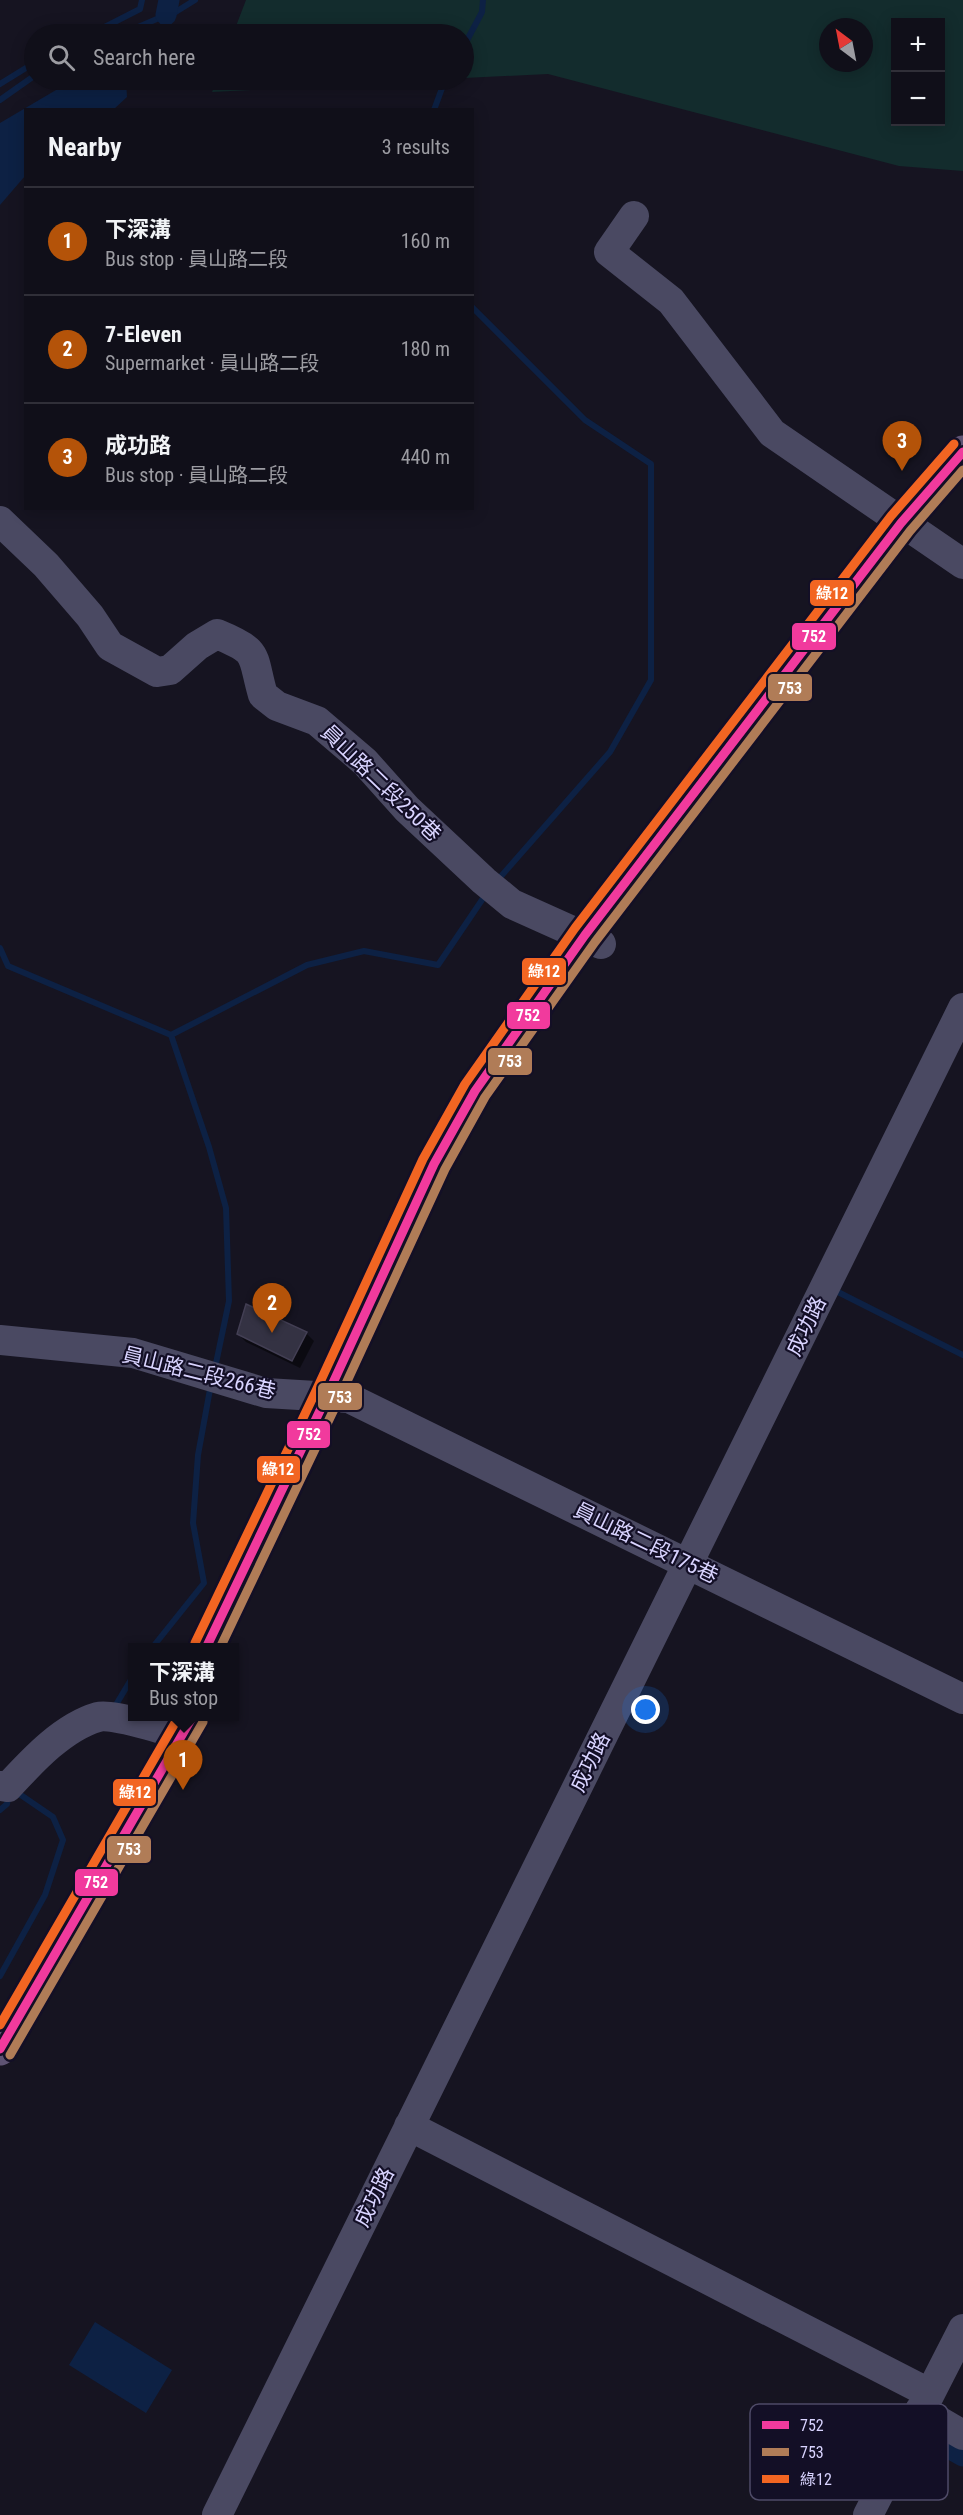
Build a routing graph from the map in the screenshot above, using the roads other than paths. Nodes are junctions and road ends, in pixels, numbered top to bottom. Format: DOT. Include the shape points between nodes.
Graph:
graph roads {
  1 [pos="634,216"];
  2 [pos="963,452"];
  3 [pos="963,480"];
  4 [pos="0,521"];
  5 [pos="908,528"];
  6 [pos="963,564"];
  7 [pos="593,940"];
  8 [pos="963,1008"];
  9 [pos="0,1340"];
  10 [pos="337,1398"];
  11 [pos="688,1563"];
  12 [pos="208,1643"];
  13 [pos="231,1643"];
  14 [pos="963,1700"];
  15 [pos="128,1720"];
  16 [pos="137,1721"];
  17 [pos="177,1725"];
  18 [pos="0,1786"];
  19 [pos="0,2012"];
  20 [pos="0,2049"];
  21 [pos="409,2126"];
  22 [pos="963,2329"];
  23 [pos="925,2401"];
  24 [pos="924,2404"];
  25 [pos="928,2404"];
  26 [pos="948,2422"];
  27 [pos="963,2435"];
  28 [pos="876,2500"];
  29 [pos="217,2515"];
  30 [pos="868,2515"];
  1 -- 5 [label="street" via="609,252 671,301 772,433"];
  2 -- 5 [label="main road"];
  3 -- 5 [label="main road"];
  4 -- 7 [label="street, 員山路二段250巷" via="46,565 110,646 157,672 170,670 217,634 243,645 254,656 263,695 277,706 317,721 512,904"];
  5 -- 6 [label="street"];
  5 -- 7 [label="main road"];
  7 -- 10 [label="main road" via="461,1151"];
  8 -- 11 [label="street, 成功路"];
  9 -- 10 [label="street, 員山路二段266巷" via="133,1353 266,1393"];
  10 -- 11 [label="street, 員山路二段175巷"];
  10 -- 12 [label="main road"];
  10 -- 13 [label="main road" via="256,1598"];
  11 -- 14 [label="street, 員山路二段175巷"];
  11 -- 21 [label="street, 成功路"];
  15 -- 18 [label="street" via="100,1716 60,1736 8,1787"];
  16 -- 17 [label="street"];
  17 -- 19 [label="main road"];
  17 -- 20 [label="main road"];
  21 -- 23 [label="street"];
  21 -- 29 [label="street, 成功路"];
  22 -- 23 [label="street"];
  23 -- 24 [label="street"];
  23 -- 25 [label="street"];
  26 -- 27 [label="street"];
  28 -- 30 [label="street"];
}
